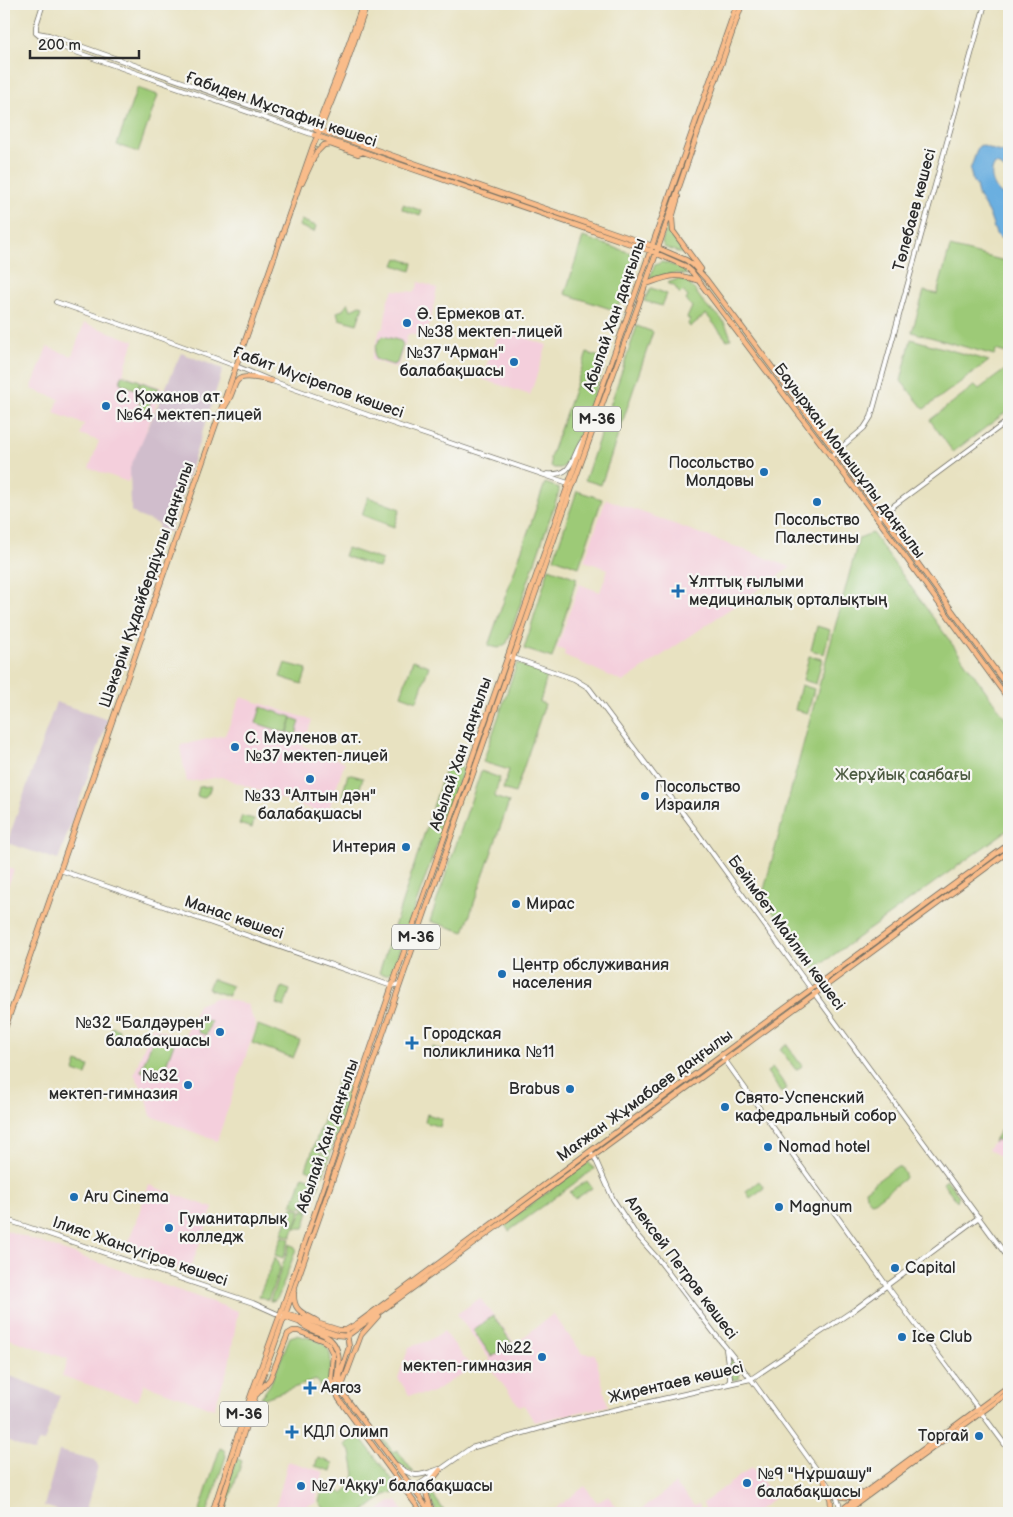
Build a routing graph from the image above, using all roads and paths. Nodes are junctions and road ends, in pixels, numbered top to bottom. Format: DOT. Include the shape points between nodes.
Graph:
graph roads {
  1 [pos="43,4"];
  2 [pos="363,4"];
  3 [pos="368,4"];
  4 [pos="737,4"];
  5 [pos="742,4"];
  6 [pos="985,4"];
  7 [pos="36,33"];
  8 [pos="318,130"];
  9 [pos="316,136"];
  10 [pos="363,152"];
  11 [pos="680,182"];
  12 [pos="299,186"];
  13 [pos="654,250"];
  14 [pos="706,279"];
  15 [pos="699,280"];
  16 [pos="646,284"];
  17 [pos="56,302"];
  18 [pos="236,366"];
  19 [pos="272,381"];
  20 [pos="219,415"];
  21 [pos="1009,420"];
  22 [pos="587,434"];
  23 [pos="836,452"];
  24 [pos="830,457"];
  25 [pos="542,474"];
  26 [pos="571,484"];
  27 [pos="882,514"];
  28 [pos="877,518"];
  29 [pos="508,656"];
  30 [pos="514,658"];
  31 [pos="1009,689"];
  32 [pos="1009,700"];
  33 [pos="1009,844"];
  34 [pos="1009,851"];
  35 [pos="60,870"];
  36 [pos="399,984"];
  37 [pos="392,986"];
  38 [pos="813,991"];
  39 [pos="4,1031"];
  40 [pos="724,1058"];
  41 [pos="590,1152"];
  42 [pos="594,1156"];
  43 [pos="979,1218"];
  44 [pos="4,1219"];
  45 [pos="1009,1259"];
  46 [pos="298,1275"];
  47 [pos="887,1286"];
  48 [pos="283,1314"];
  49 [pos="379,1314"];
  50 [pos="299,1322"];
  51 [pos="322,1325"];
  52 [pos="347,1333"];
  53 [pos="726,1348"];
  54 [pos="340,1374"];
  55 [pos="751,1379"];
  56 [pos="726,1385"];
  57 [pos="1009,1386"];
  58 [pos="335,1390"];
  59 [pos="1009,1392"];
  60 [pos="344,1395"];
  61 [pos="255,1397"];
  62 [pos="980,1411"];
  63 [pos="1009,1450"];
  64 [pos="396,1465"];
  65 [pos="442,1469"];
  66 [pos="823,1477"];
  67 [pos="414,1489"];
  68 [pos="866,1490"];
  69 [pos="407,1493"];
  70 [pos="835,1495"];
  71 [pos="841,1512"];
  72 [pos="212,1513"];
  73 [pos="218,1513"];
  74 [pos="422,1513"];
  75 [pos="432,1513"];
  76 [pos="830,1513"];
  1 -- 7 [label="street"];
  2 -- 8 [label="main road, Шәкәрім Құдайбердіұлы даңғылы"];
  3 -- 8 [label="main road, Шәкәрім Құдайбердіұлы даңғылы"];
  4 -- 13 [label="main road, Абылай Хан даңғылы / M-36"];
  5 -- 11 [label="main road, Абылай Хан даңғылы / M-36"];
  6 -- 23 [label="street, Төлебаев көшесі" via="875,405 864,428"];
  7 -- 8 [label="street, Ғабиден Мұстафин көшесі"];
  7 -- 9 [label="street, Ғабиден Мұстафин көшесі" via="47,42"];
  8 -- 9 [label="main road, Шәкәрім Құдайбердіұлы даңғылы"];
  8 -- 13 [label="main road, Ғабиден Мұстафин көшесі"];
  9 -- 10 [label="main road, Ғабиден Мұстафин көшесі"];
  9 -- 12 [label="main road, Шәкәрім Құдайбердіұлы даңғылы"];
  10 -- 12 [label="main road" via="358,154 330,144 324,145 316,153"];
  10 -- 13 [label="main road, Ғабиден Мұстафин көшесі"];
  11 -- 13 [label="main road, Абылай Хан даңғылы / M-36"];
  11 -- 14 [label="main road" via="672,224 676,236"];
  12 -- 18 [label="main road, Шәкәрім Құдайбердіұлы даңғылы"];
  13 -- 14 [label="main road, Бауыржан Момышұлы даңғылы" via="686,260"];
  13 -- 15 [label="main road, Бауыржан Момышұлы даңғылы" via="686,266"];
  13 -- 16 [label="main road, Абылай Хан даңғылы / M-36"];
  13 -- 22 [label="main road, Абылай Хан даңғылы / M-36"];
  14 -- 23 [label="main road, Бауыржан Момышұлы даңғылы"];
  15 -- 16 [label="main road" via="678,275"];
  15 -- 24 [label="main road, Бауыржан Момышұлы даңғылы"];
  16 -- 26 [label="main road, Абылай Хан даңғылы / M-36"];
  17 -- 18 [label="street, Ғабит Мүсірепов көшесі"];
  18 -- 19 [label="street, Ғабит Мүсірепов көшесі"];
  18 -- 20 [label="main road, Шәкәрім Құдайбердіұлы даңғылы"];
  19 -- 20 [label="main road" via="240,378"];
  19 -- 25 [label="street, Ғабит Мүсірепов көшесі"];
  20 -- 35 [label="main road, Шәкәрім Құдайбердіұлы даңғылы"];
  21 -- 27 [label="street"];
  22 -- 25 [label="street" via="570,467 556,475"];
  22 -- 26 [label="main road, Абылай Хан даңғылы / M-36"];
  23 -- 24 [label="street"];
  23 -- 27 [label="main road, Бауыржан Момышұлы даңғылы"];
  24 -- 28 [label="main road, Бауыржан Момышұлы даңғылы"];
  25 -- 26 [label="street, Ғабит Мүсірепов көшесі"];
  26 -- 29 [label="main road, Абылай Хан даңғылы / M-36"];
  26 -- 30 [label="main road, Абылай Хан даңғылы / M-36"];
  27 -- 28 [label="street"];
  27 -- 31 [label="main road, Бауыржан Момышұлы даңғылы"];
  28 -- 32 [label="main road, Бауыржан Момышұлы даңғылы"];
  29 -- 30 [label="street, Бейімбет Майлин көшесі"];
  29 -- 37 [label="main road, Абылай Хан даңғылы / M-36"];
  30 -- 36 [label="main road, Абылай Хан даңғылы / M-36"];
  30 -- 38 [label="street, Бейімбет Майлин көшесі" via="574,679 592,692"];
  33 -- 38 [label="main road, Мағжан Жұмабаев даңғылы"];
  34 -- 38 [label="main road, Мағжан Жұмабаев даңғылы"];
  35 -- 37 [label="street, Манас көшесі"];
  35 -- 39 [label="main road, Шәкәрім Құдайбердіұлы даңғылы"];
  36 -- 37 [label="street"];
  36 -- 46 [label="main road, Абылай Хан даңғылы / M-36"];
  37 -- 48 [label="main road, Абылай Хан даңғылы / M-36"];
  38 -- 40 [label="main road, Мағжан Жұмабаев даңғылы"];
  38 -- 43 [label="street, Бейімбет Майлин көшесі"];
  40 -- 41 [label="main road, Мағжан Жұмабаев даңғылы"];
  40 -- 42 [label="main road, Мағжан Жұмабаев даңғылы"];
  40 -- 47 [label="street"];
  41 -- 42 [label="street"];
  41 -- 52 [label="main road, Мағжан Жұмабаев даңғылы"];
  42 -- 49 [label="main road, Мағжан Жұмабаев даңғылы"];
  42 -- 53 [label="street, Алексей Петров көшесі" via="613,1199 635,1233"];
  43 -- 45 [label="street, Бейімбет Майлин көшесі"];
  43 -- 47 [label="street, Жирентаев көшесі"];
  44 -- 48 [label="street, Ілияс Жансүгіров көшесі"];
  46 -- 48 [label="main road, Абылай Хан даңғылы / M-36"];
  46 -- 51 [label="main road" via="294,1296 296,1305 302,1313"];
  47 -- 55 [label="street, Жирентаев көшесі"];
  47 -- 62 [label="street"];
  48 -- 50 [label="main road"];
  48 -- 51 [label="main road"];
  48 -- 61 [label="main road, Абылай Хан даңғылы / M-36"];
  48 -- 72 [label="main road, Абылай Хан даңғылы / M-36" via="242,1421"];
  49 -- 52 [label="main road, Мағжан Жұмабаев даңғылы"];
  49 -- 60 [label="main road" via="361,1335 343,1382"];
  50 -- 52 [label="main road" via="337,1335"];
  50 -- 58 [label="main road" via="329,1338 335,1345 339,1356"];
  51 -- 52 [label="main road"];
  52 -- 54 [label="main road" via="349,1346"];
  53 -- 55 [label="street, Алексей Петров көшесі"];
  53 -- 56 [label="street" via="730,1376"];
  54 -- 58 [label="main road"];
  54 -- 60 [label="main road"];
  55 -- 56 [label="street, Жирентаев көшесі"];
  55 -- 66 [label="street, Алексей Петров көшесі"];
  56 -- 65 [label="street, Жирентаев көшесі" via="528,1431 471,1448"];
  57 -- 62 [label="main road"];
  58 -- 61 [label="main road" via="331,1380 331,1349 324,1341 293,1331 288,1334 270,1379"];
  58 -- 69 [label="main road" via="346,1411"];
  59 -- 62 [label="main road"];
  60 -- 64 [label="main road"];
  61 -- 73 [label="main road, Абылай Хан даңғылы / M-36"];
  62 -- 63 [label="street"];
  62 -- 68 [label="main road"];
  62 -- 71 [label="main road"];
  64 -- 65 [label="street" via="416,1476"];
  64 -- 67 [label="main road"];
  65 -- 67 [label="street, Жирентаев көшесі"];
  65 -- 75 [label="main road" via="427,1489"];
  66 -- 70 [label="street, Алексей Петров көшесі"];
  66 -- 76 [label="main road" via="832,1505"];
  67 -- 69 [label="street, Жирентаев көшесі"];
  67 -- 75 [label="main road"];
  68 -- 70 [label="main road" via="847,1498"];
  68 -- 71 [label="main road"];
  69 -- 74 [label="main road"];
  70 -- 71 [label="street, Алексей Петров көшесі"];
}
